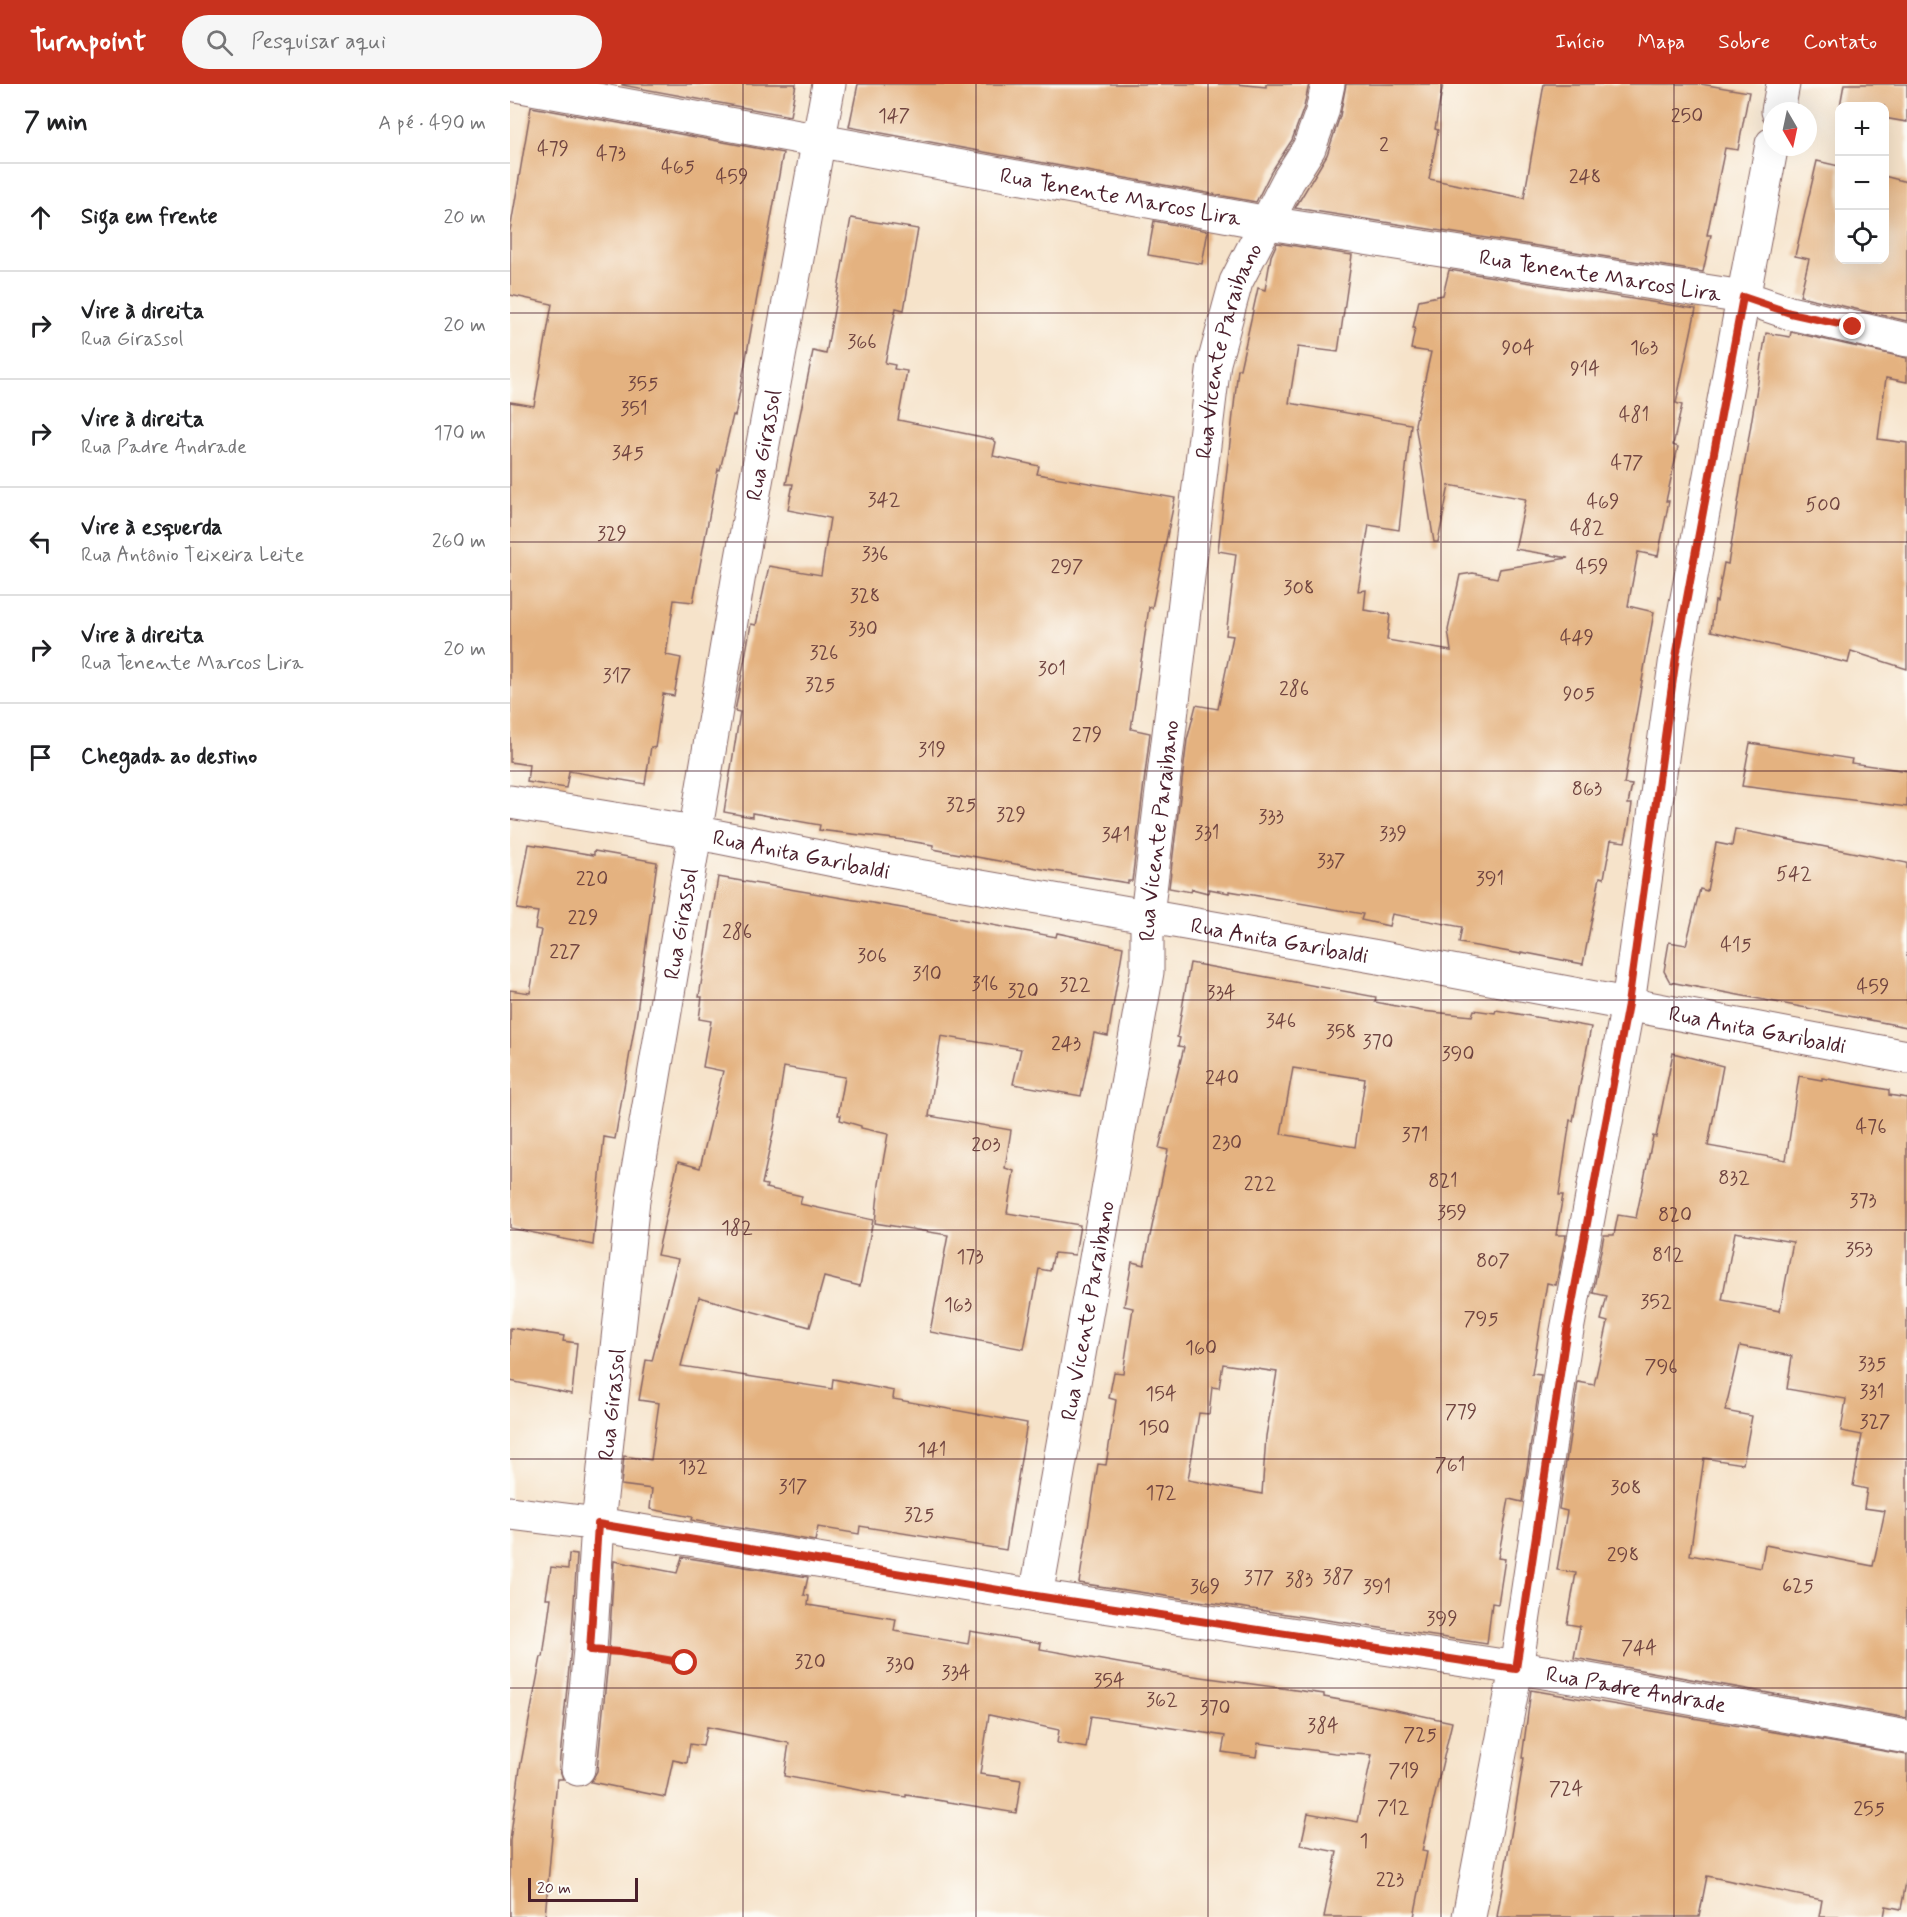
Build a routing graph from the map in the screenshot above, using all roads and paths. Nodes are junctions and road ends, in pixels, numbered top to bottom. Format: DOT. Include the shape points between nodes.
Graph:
graph roads {
  1 [pos="510,84"];
  2 [pos="829,84"];
  3 [pos="1328,84"];
  4 [pos="1784,84"];
  5 [pos="1780,102"];
  6 [pos="819,139"];
  7 [pos="1770,156"];
  8 [pos="1268,223"];
  9 [pos="1743,297"];
  10 [pos="1907,340"];
  11 [pos="510,802"];
  12 [pos="694,832"];
  13 [pos="1147,915"];
  14 [pos="1628,1004"];
  15 [pos="1907,1057"];
  16 [pos="510,1513"];
  17 [pos="598,1524"];
  18 [pos="1036,1596"];
  19 [pos="590,1650"];
  20 [pos="685,1663"];
  21 [pos="1516,1669"];
  22 [pos="1907,1737"];
  23 [pos="578,1769"];
  24 [pos="1469,1917"];
  1 -- 6 [label="street, Rua Tenente Marcos Lira"];
  2 -- 6 [label="street, Rua Girassol"];
  3 -- 8 [label="street, Rua Vicente Paraibano" via="1309,148"];
  4 -- 5 [label="street"];
  6 -- 8 [label="street, Rua Tenente Marcos Lira"];
  6 -- 12 [label="street, Rua Girassol"];
  7 -- 9 [label="street"];
  8 -- 9 [label="street, Rua Tenente Marcos Lira"];
  8 -- 13 [label="street, Rua Vicente Paraibano" via="1236,282 1214,363"];
  9 -- 10 [label="street, Rua Tenente Marcos Lira" via="1790,313"];
  9 -- 14 [label="street" via="1676,657"];
  11 -- 12 [label="street, Rua Anita Garibaldi"];
  12 -- 13 [label="street, Rua Anita Garibaldi" via="884,870"];
  12 -- 17 [label="street, Rua Girassol" via="633,1200"];
  13 -- 14 [label="street, Rua Anita Garibaldi"];
  13 -- 18 [label="street, Rua Vicente Paraibano" via="1147,972"];
  14 -- 15 [label="street, Rua Anita Garibaldi"];
  14 -- 21 [label="street" via="1565,1341"];
  16 -- 17 [label="street, Rua Padre Andrade"];
  17 -- 18 [label="street, Rua Padre Andrade"];
  17 -- 19 [label="street, Rua Girassol"];
  18 -- 21 [label="street, Rua Padre Andrade"];
  19 -- 20 [label="path"];
  19 -- 23 [label="street, Rua Girassol"];
  21 -- 22 [label="street, Rua Padre Andrade"];
  21 -- 24 [label="street"];
}
